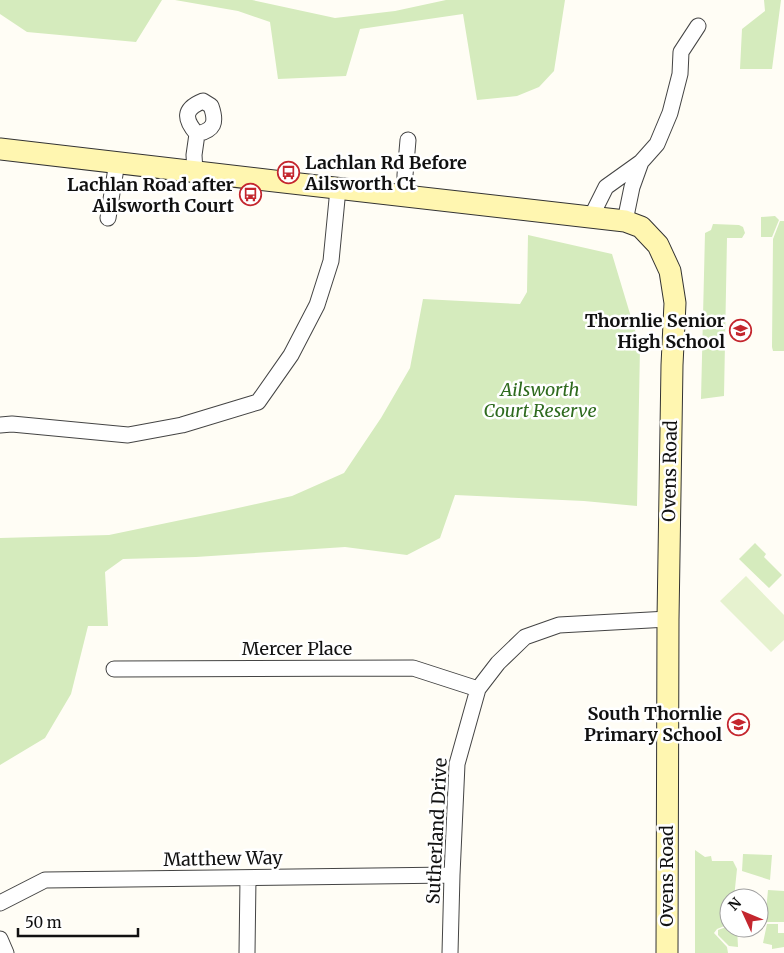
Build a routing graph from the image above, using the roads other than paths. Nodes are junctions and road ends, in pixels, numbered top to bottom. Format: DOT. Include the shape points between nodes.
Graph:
graph roads {
  1 [pos="698,26"];
  2 [pos="197,134"];
  3 [pos="408,140"];
  4 [pos="0,149"];
  5 [pos="118,162"];
  6 [pos="641,162"];
  7 [pos="195,172"];
  8 [pos="338,189"];
  9 [pos="405,195"];
  10 [pos="108,218"];
  11 [pos="591,218"];
  12 [pos="625,221"];
  13 [pos="0,425"];
  14 [pos="668,619"];
  15 [pos="114,669"];
  16 [pos="478,689"];
  17 [pos="452,875"];
  18 [pos="248,878"];
  19 [pos="0,903"];
  20 [pos="0,939"];
  21 [pos="6,953"];
  22 [pos="247,953"];
  23 [pos="450,953"];
  24 [pos="667,953"];
  1 -- 6 [label="street" via="681,52 680,74 657,144"];
  2 -- 7 [label="street"];
  3 -- 9 [label="street"];
  4 -- 5 [label="street"];
  5 -- 7 [label="street"];
  5 -- 10 [label="street"];
  6 -- 11 [label="street" via="606,187"];
  6 -- 12 [label="street"];
  7 -- 8 [label="street"];
  8 -- 9 [label="street"];
  8 -- 13 [label="street" via="331,261 318,305 291,355 258,402 182,425 128,435"];
  9 -- 11 [label="street"];
  11 -- 12 [label="street"];
  12 -- 14 [label="street, Ovens Road" via="641,227 658,244 670,271 674,303"];
  14 -- 16 [label="street, Sutherland Drive" via="558,625 526,637 498,663"];
  14 -- 24 [label="street, Ovens Road"];
  15 -- 16 [label="street, Mercer Place" via="414,668"];
  16 -- 17 [label="street, Sutherland Drive" via="457,764"];
  17 -- 18 [label="street, Matthew Way"];
  17 -- 23 [label="street, Sutherland Drive"];
  18 -- 19 [label="street, Matthew Way" via="45,880"];
  18 -- 22 [label="street"];
  20 -- 21 [label="street"];
}
